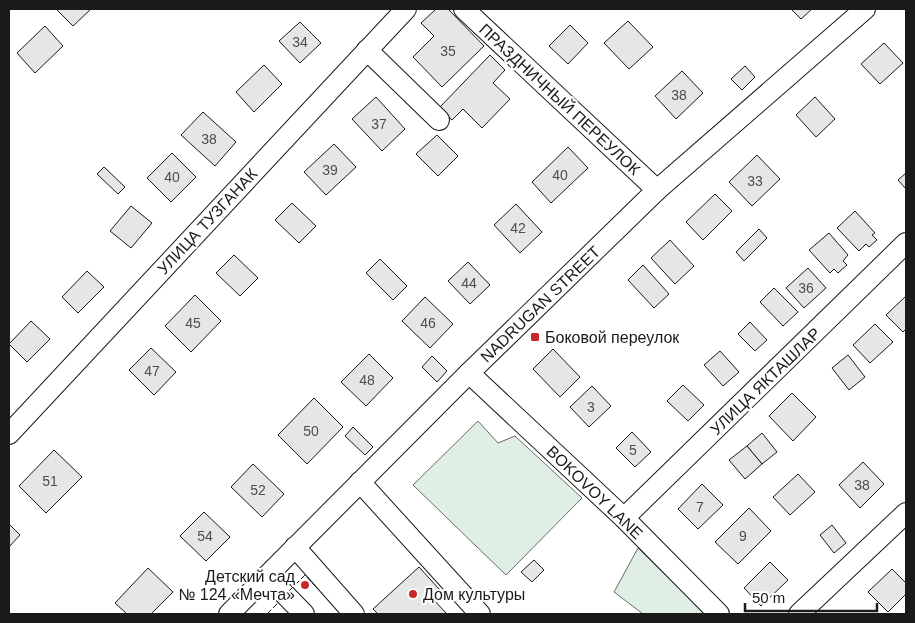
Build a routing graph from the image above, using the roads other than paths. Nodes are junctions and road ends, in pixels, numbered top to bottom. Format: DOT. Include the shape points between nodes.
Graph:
graph roads {
  1 [pos="406,9"];
  2 [pos="464,9"];
  3 [pos="865,9"];
  4 [pos="367,50"];
  5 [pos="439,120"];
  6 [pos="656,190"];
  7 [pos="906,243"];
  8 [pos="469,373"];
  9 [pos="9,434"];
  10 [pos="360,482"];
  11 [pos="906,513"];
  12 [pos="624,518"];
  13 [pos="295,548"];
  14 [pos="267,576"];
  15 [pos="229,614"];
  16 [pos="304,614"];
  17 [pos="354,614"];
  18 [pos="480,614"];
  19 [pos="719,614"];
  20 [pos="799,614"];
  1 -- 4 [label="street, УЛИЦА ТУЗГАНАК"];
  2 -- 6 [label="street, ПРАЗДНИЧНЫЙ ПЕРЕУЛОК"];
  3 -- 6 [label="street, NADRUGAN STREET"];
  4 -- 5 [label="street"];
  4 -- 9 [label="street, УЛИЦА ТУЗГАНАК"];
  6 -- 8 [label="street, NADRUGAN STREET"];
  7 -- 12 [label="street, УЛИЦА ЯКТАШЛАР"];
  8 -- 10 [label="street, NADRUGAN STREET"];
  8 -- 12 [label="street, BOKOVOY LANE"];
  10 -- 13 [label="street, NADRUGAN STREET"];
  10 -- 18 [label="street"];
  11 -- 20 [label="street"];
  12 -- 19 [label="street, BOKOVOY LANE"];
  13 -- 14 [label="street, NADRUGAN STREET"];
  13 -- 17 [label="street"];
  14 -- 15 [label="street, NADRUGAN STREET"];
  14 -- 16 [label="street"];
}
